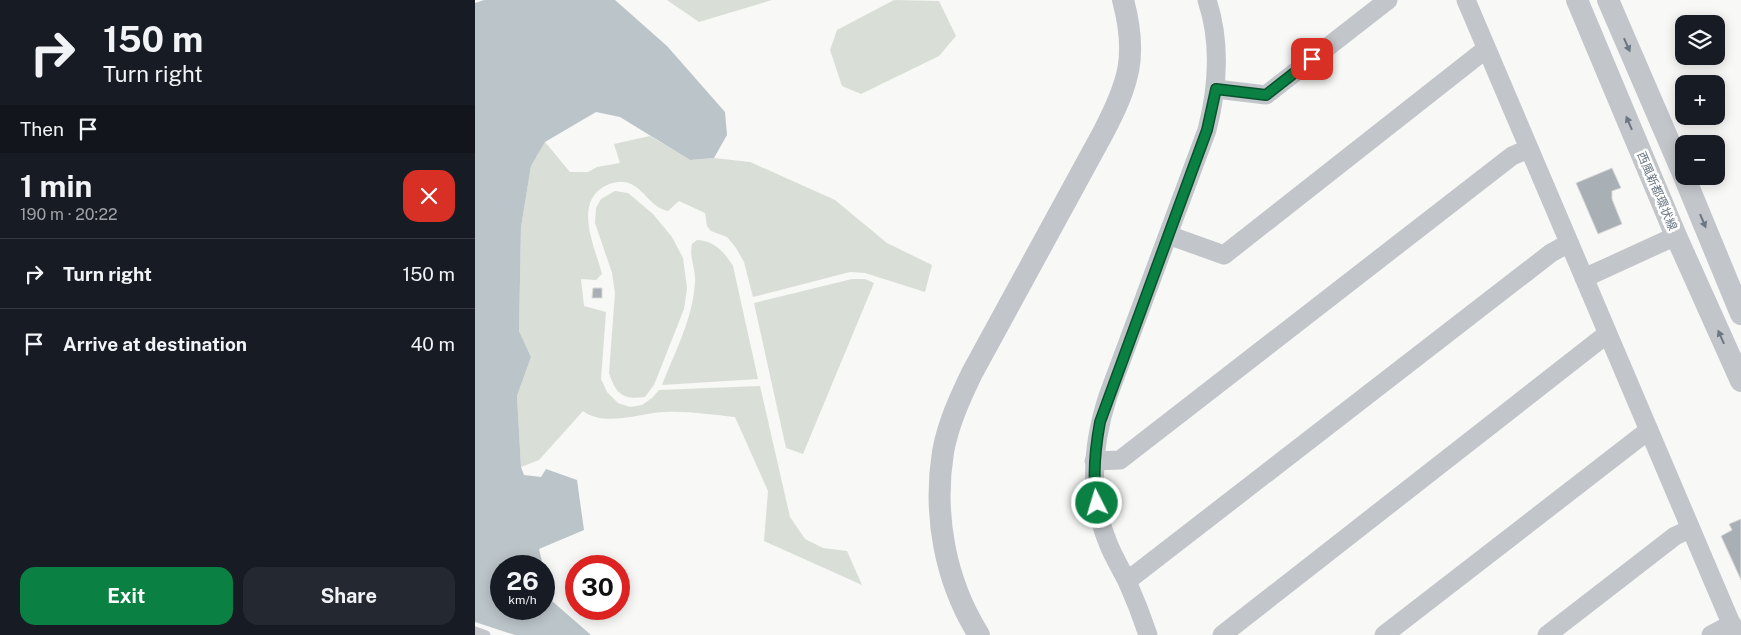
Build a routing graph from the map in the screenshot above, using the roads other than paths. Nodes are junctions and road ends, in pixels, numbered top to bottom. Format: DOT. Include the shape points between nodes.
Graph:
graph roads {
  1 [pos="1123,0"];
  2 [pos="1388,0"];
  3 [pos="1465,0"];
  4 [pos="1577,0"];
  5 [pos="1608,0"];
  6 [pos="1210,1"];
  7 [pos="1486,49"];
  8 [pos="1216,89"];
  9 [pos="1528,149"];
  10 [pos="1675,155"];
  11 [pos="1688,185"];
  12 [pos="1168,235"];
  13 [pos="1677,236"];
  14 [pos="1569,243"];
  15 [pos="1584,278"];
  16 [pos="1741,314"];
  17 [pos="1607,334"];
  18 [pos="1741,381"];
  19 [pos="1649,430"];
  20 [pos="1094,461"];
  21 [pos="1690,529"];
  22 [pos="1127,582"];
  23 [pos="1734,630"];
  24 [pos="475,631"];
  25 [pos="486,635"];
  26 [pos="979,635"];
  27 [pos="1148,635"];
  28 [pos="1222,635"];
  29 [pos="1384,635"];
  30 [pos="1547,635"];
  31 [pos="1711,635"];
  1 -- 26 [label="street" via="1131,45 1123,92 972,373 955,408 943,450 940,488 942,540 964,608"];
  2 -- 8 [label="street" via="1266,95"];
  3 -- 7 [label="street"];
  13 -- 4 [label="street, 西風新都環状線, one-way"];
  5 -- 10 [label="street, one-way"];
  6 -- 8 [label="street" via="1216,45"];
  7 -- 9 [label="street"];
  7 -- 12 [label="street" via="1224,255"];
  8 -- 12 [label="street" via="1207,130"];
  9 -- 14 [label="street"];
  9 -- 20 [label="street" via="1512,156 1120,460"];
  11 -- 16 [label="street, one-way"];
  12 -- 20 [label="street" via="1100,422"];
  13 -- 15 [label="street"];
  18 -- 13 [label="street, 西風新都環状線, one-way"];
  14 -- 15 [label="street"];
  14 -- 22 [label="street" via="1551,253"];
  15 -- 17 [label="street"];
  17 -- 19 [label="street"];
  17 -- 28 [label="street"];
  19 -- 21 [label="street"];
  19 -- 29 [label="street"];
  20 -- 22 [label="street" via="1099,517"];
  21 -- 23 [label="street"];
  21 -- 30 [label="street" via="1675,536"];
  22 -- 27 [label="street"];
  23 -- 31 [label="street"];
  24 -- 25 [label="lane"];
}
